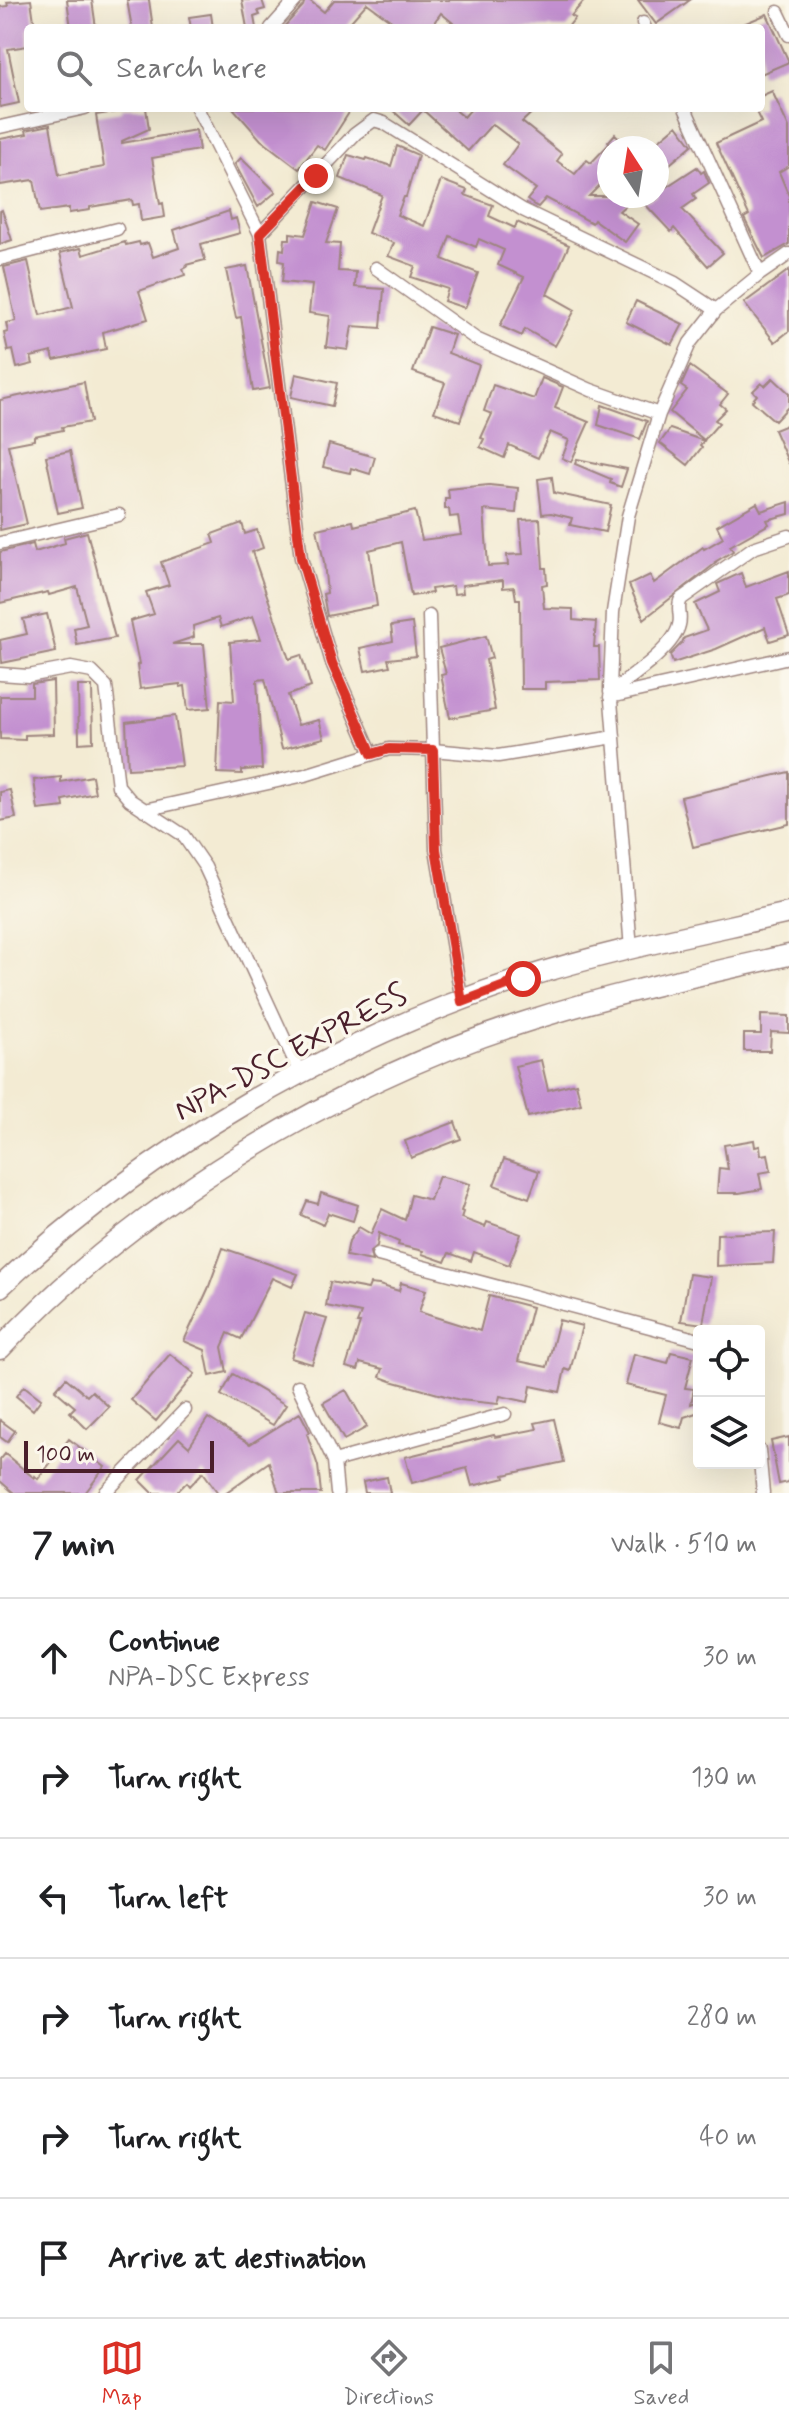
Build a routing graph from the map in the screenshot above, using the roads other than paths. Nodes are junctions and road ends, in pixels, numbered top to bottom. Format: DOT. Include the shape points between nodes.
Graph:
graph roads {
  1 [pos="296,0"];
  2 [pos="778,12"];
  3 [pos="275,24"];
  4 [pos="789,35"];
  5 [pos="67,112"];
  6 [pos="200,112"];
  7 [pos="687,112"];
  8 [pos="0,127"];
  9 [pos="117,229"];
  10 [pos="260,234"];
  11 [pos="789,254"];
  12 [pos="0,259"];
  13 [pos="376,268"];
  14 [pos="760,274"];
  15 [pos="716,310"];
  16 [pos="659,414"];
  17 [pos="119,515"];
  18 [pos="789,536"];
  19 [pos="0,543"];
  20 [pos="429,616"];
  21 [pos="789,657"];
  22 [pos="1,675"];
  23 [pos="610,695"];
  24 [pos="614,737"];
  25 [pos="433,750"];
  26 [pos="372,754"];
  27 [pos="144,810"];
  28 [pos="789,913"];
  29 [pos="631,949"];
  30 [pos="789,955"];
  31 [pos="462,1002"];
  32 [pos="301,1075"];
  33 [pos="378,1255"];
  34 [pos="0,1287"];
  35 [pos="693,1338"];
  36 [pos="0,1349"];
  37 [pos="298,1386"];
  38 [pos="185,1410"];
  39 [pos="505,1414"];
  40 [pos="334,1461"];
  41 [pos="761,1469"];
  42 [pos="105,1493"];
  43 [pos="337,1493"];
  44 [pos="763,1493"];
  1 -- 3 [label="street"];
  2 -- 4 [label="street"];
  5 -- 8 [label="street"];
  6 -- 10 [label="street"];
  7 -- 14 [label="street"];
  9 -- 12 [label="street"];
  10 -- 15 [label="street" via="374,120 523,210 675,283"];
  10 -- 26 [label="street" via="301,558 332,663"];
  11 -- 14 [label="street"];
  13 -- 16 [label="street" via="476,339"];
  14 -- 15 [label="street"];
  15 -- 16 [label="street" via="690,343"];
  16 -- 23 [label="street" via="628,516 613,612"];
  17 -- 19 [label="street"];
  18 -- 23 [label="street" via="753,548 681,599 679,625 663,649"];
  20 -- 25 [label="street"];
  21 -- 23 [label="street"];
  22 -- 27 [label="street" via="71,668 92,672 106,686 118,786"];
  23 -- 24 [label="street"];
  24 -- 25 [label="street" via="498,756"];
  24 -- 29 [label="street"];
  25 -- 26 [label="street"];
  25 -- 31 [label="street" via="436,849"];
  26 -- 27 [label="street" via="305,775"];
  27 -- 32 [label="street" via="183,835 205,867"];
  28 -- 29 [label="main road, NPA-DSC EXPRESS"];
  29 -- 31 [label="main road, NPA-DSC EXPRESS"];
  30 -- 36 [label="main road" via="592,1001 449,1049 386,1078 176,1198 99,1256"];
  31 -- 32 [label="main road, NPA-DSC EXPRESS" via="382,1033"];
  32 -- 34 [label="main road, NPA-DSC EXPRESS" via="143,1169"];
  33 -- 35 [label="street"];
  37 -- 40 [label="street"];
  38 -- 42 [label="street"];
  39 -- 40 [label="street"];
  40 -- 43 [label="street"];
  41 -- 44 [label="street"];
}
